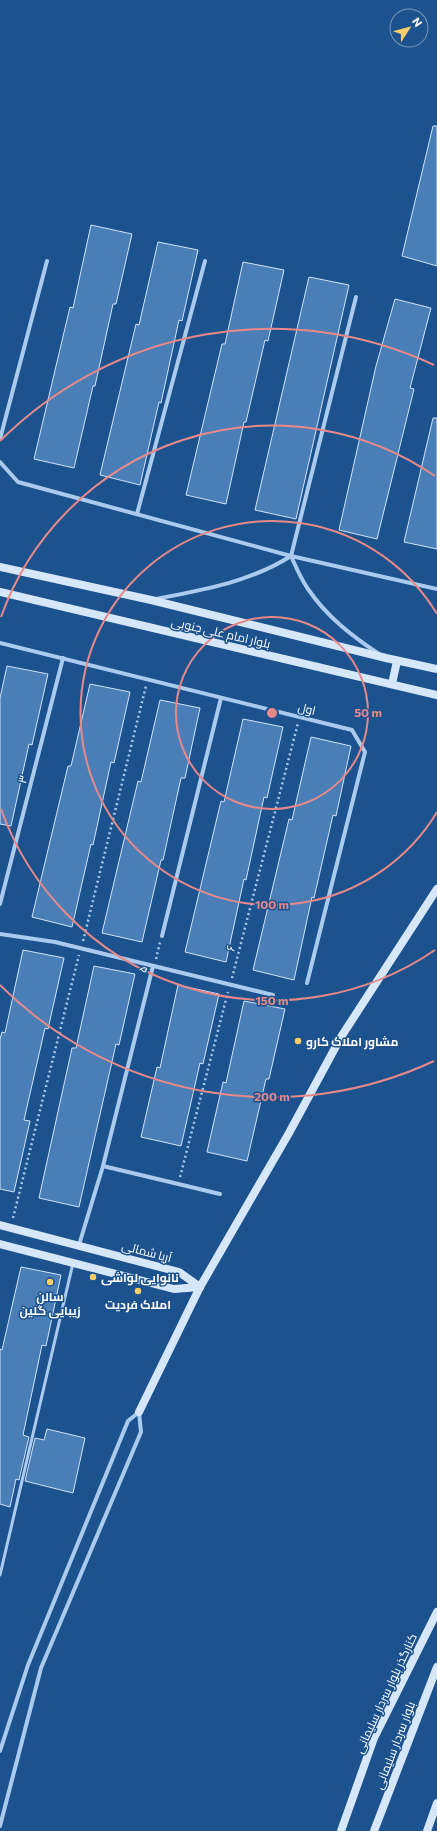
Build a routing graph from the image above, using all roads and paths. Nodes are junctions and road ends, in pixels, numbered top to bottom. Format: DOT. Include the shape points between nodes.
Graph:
graph roads {
  1 [pos="47,261"];
  2 [pos="205,261"];
  3 [pos="356,297"];
  4 [pos="0,439"];
  5 [pos="0,462"];
  6 [pos="137,514"];
  7 [pos="291,556"];
  8 [pos="0,567"];
  9 [pos="437,589"];
  10 [pos="0,592"];
  11 [pos="151,600"];
  12 [pos="0,642"];
  13 [pos="63,658"];
  14 [pos="386,658"];
  15 [pos="397,661"];
  16 [pos="437,669"];
  17 [pos="392,684"];
  18 [pos="437,695"];
  19 [pos="221,698"];
  20 [pos="300,717"];
  21 [pos="437,890"];
  22 [pos="0,904"];
  23 [pos="0,934"];
  24 [pos="162,936"];
  25 [pos="153,966"];
  26 [pos="307,983"];
  27 [pos="230,985"];
  28 [pos="273,995"];
  29 [pos="103,1166"];
  30 [pos="178,1184"];
  31 [pos="220,1194"];
  32 [pos="0,1225"];
  33 [pos="0,1244"];
  34 [pos="79,1245"];
  35 [pos="73,1262"];
  36 [pos="200,1287"];
  37 [pos="139,1412"];
  38 [pos="0,1575"];
  39 [pos="437,1612"];
  40 [pos="437,1667"];
  41 [pos="0,1750"];
  42 [pos="437,1803"];
  43 [pos="0,1826"];
  44 [pos="341,1831"];
  45 [pos="374,1831"];
  46 [pos="427,1831"];
  1 -- 4 [label="street"];
  2 -- 6 [label="street"];
  3 -- 7 [label="street"];
  5 -- 6 [label="street" via="18,482"];
  6 -- 7 [label="street"];
  7 -- 9 [label="street"];
  7 -- 11 [label="street" via="273,567 218,587"];
  7 -- 14 [label="street" via="307,588 327,614 351,635"];
  8 -- 11 [label="street, بلوار امام علی جنوبی"];
  10 -- 17 [label="street, بلوار امام علی جنوبی"];
  11 -- 14 [label="street, بلوار امام علی جنوبی"];
  12 -- 13 [label="street, اول"];
  13 -- 19 [label="street, اول"];
  13 -- 22 [label="street, ۳"];
  14 -- 15 [label="street, بلوار امام علی جنوبی"];
  15 -- 16 [label="street, بلوار امام علی جنوبی"];
  15 -- 17 [label="street"];
  17 -- 18 [label="street, بلوار امام علی جنوبی"];
  19 -- 20 [label="street, اول"];
  19 -- 24 [label="street"];
  20 -- 26 [label="street, اول" via="352,730 365,752"];
  20 -- 27 [label="path, ۶"];
  21 -- 36 [label="street" via="341,1037"];
  23 -- 25 [label="street" via="55,942"];
  24 -- 25 [label="path, ۵"];
  25 -- 27 [label="street"];
  25 -- 29 [label="street, ۵"];
  27 -- 28 [label="street"];
  27 -- 30 [label="path, ۶"];
  29 -- 30 [label="street"];
  29 -- 34 [label="street, ۵"];
  30 -- 31 [label="street"];
  32 -- 34 [label="street, آریا شمالی"];
  33 -- 35 [label="street"];
  34 -- 36 [label="street, آریا شمالی" via="179,1272"];
  35 -- 36 [label="street" via="174,1289"];
  35 -- 38 [label="lane"];
  36 -- 37 [label="street"];
  37 -- 41 [label="street" via="128,1422 28,1665"];
  37 -- 43 [label="street" via="141,1432 41,1668"];
  39 -- 44 [label="street, کنارگذر بلوار سردار سلیمانی" via="374,1738"];
  40 -- 45 [label="street, بلوار سردار سلیمانی"];
  42 -- 46 [label="street"];
}
